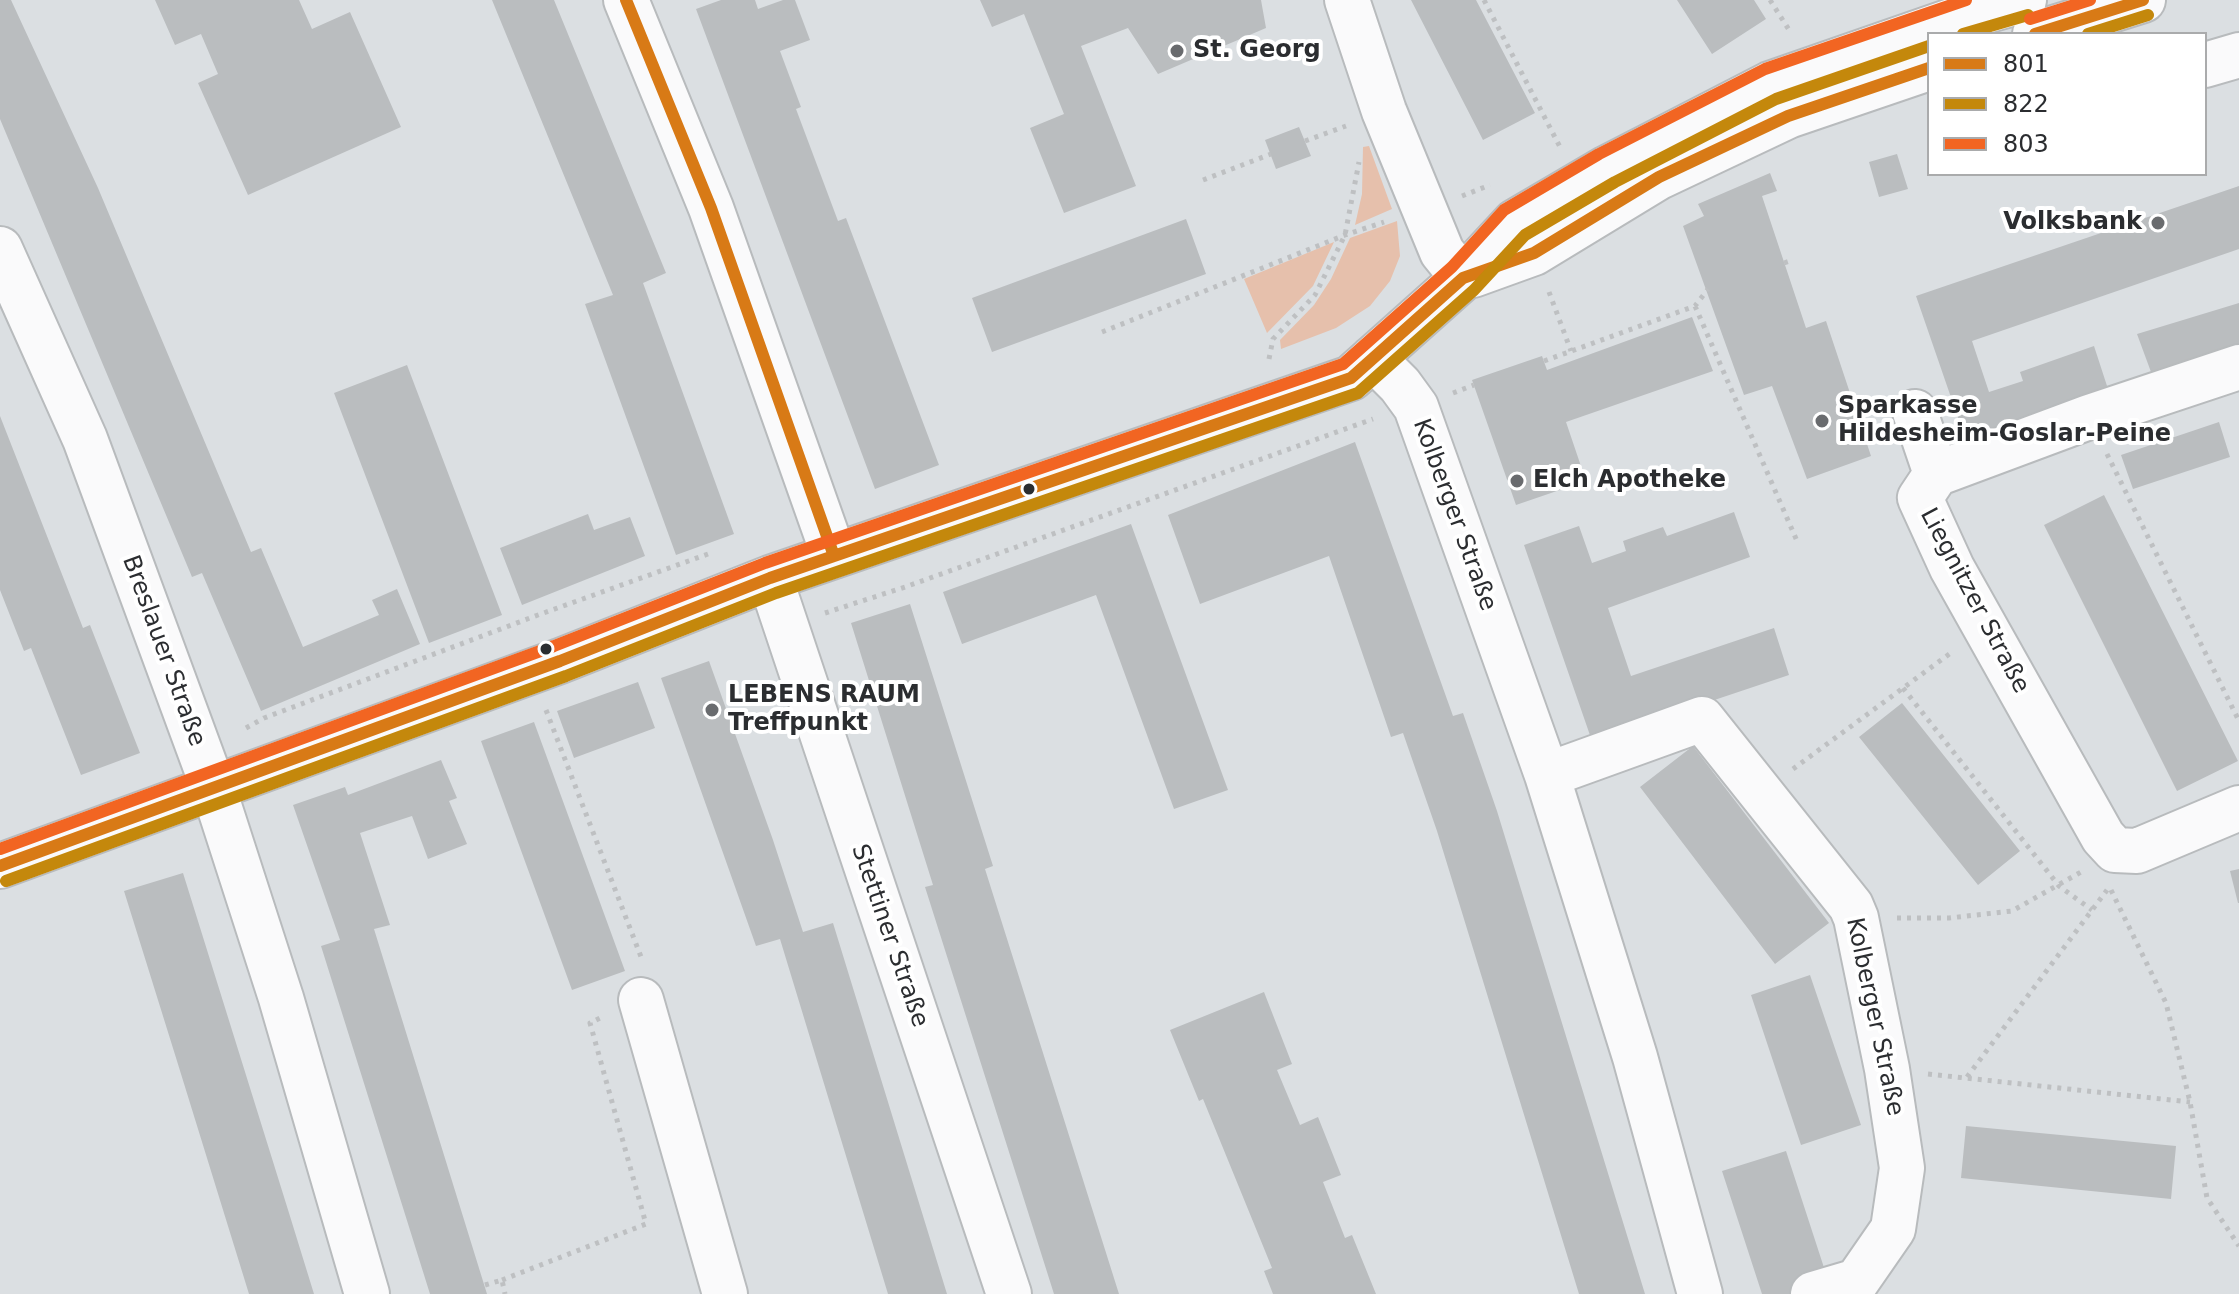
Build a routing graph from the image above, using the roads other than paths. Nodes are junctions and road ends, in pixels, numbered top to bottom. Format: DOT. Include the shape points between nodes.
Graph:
graph roads {
  1 [pos="626,0"];
  2 [pos="1347,0"];
  3 [pos="2024,0"];
  4 [pos="2143,0"];
  5 [pos="1951,27"];
  6 [pos="2041,32"];
  7 [pos="1927,35"];
  8 [pos="2239,55"];
  9 [pos="2207,64"];
  10 [pos="1927,69"];
  11 [pos="1,252"];
  12 [pos="1463,278"];
  13 [pos="1373,358"];
  14 [pos="2239,367"];
  15 [pos="1915,412"];
  16 [pos="1936,474"];
  17 [pos="834,556"];
  18 [pos="770,578"];
  19 [pos="1547,775"];
  20 [pos="213,787"];
  21 [pos="2239,808"];
  22 [pos="0,866"];
  23 [pos="641,1000"];
  24 [pos="367,1294"];
  25 [pos="725,1294"];
  26 [pos="1009,1294"];
  27 [pos="1700,1294"];
  28 [pos="1813,1294"];
  1 -- 17 [label="street" via="711,208"];
  2 -- 12 [label="street" via="1384,111 1442,252"];
  3 -- 5 [label="street"];
  4 -- 6 [label="street"];
  7 -- 12 [label="street" via="1770,84 1607,168 1515,222"];
  8 -- 9 [label="street"];
  10 -- 12 [label="street" via="1788,116 1659,177 1534,253"];
  11 -- 20 [label="street, Breslauer Straße" via="85,439"];
  12 -- 13 [label="street"];
  13 -- 17 [label="street" via="1351,378"];
  13 -- 19 [label="street, Kolberger Straße" via="1416,407"];
  14 -- 16 [label="street, Liegnitzer Straße"];
  15 -- 16 [label="street"];
  16 -- 21 [label="street, Liegnitzer Straße" via="1920,498 1952,568 2103,837 2115,850 2137,851"];
  17 -- 18 [label="street"];
  18 -- 20 [label="street" via="546,667"];
  18 -- 26 [label="street, Stettiner Straße"];
  19 -- 27 [label="street, Kolberger Straße" via="1635,1057"];
  19 -- 28 [label="street, Kolberger Straße" via="1702,719 1851,906 1887,1069 1902,1168 1893,1229 1857,1281"];
  20 -- 22 [label="street"];
  20 -- 24 [label="street, Breslauer Straße"];
  23 -- 25 [label="street"];
}
